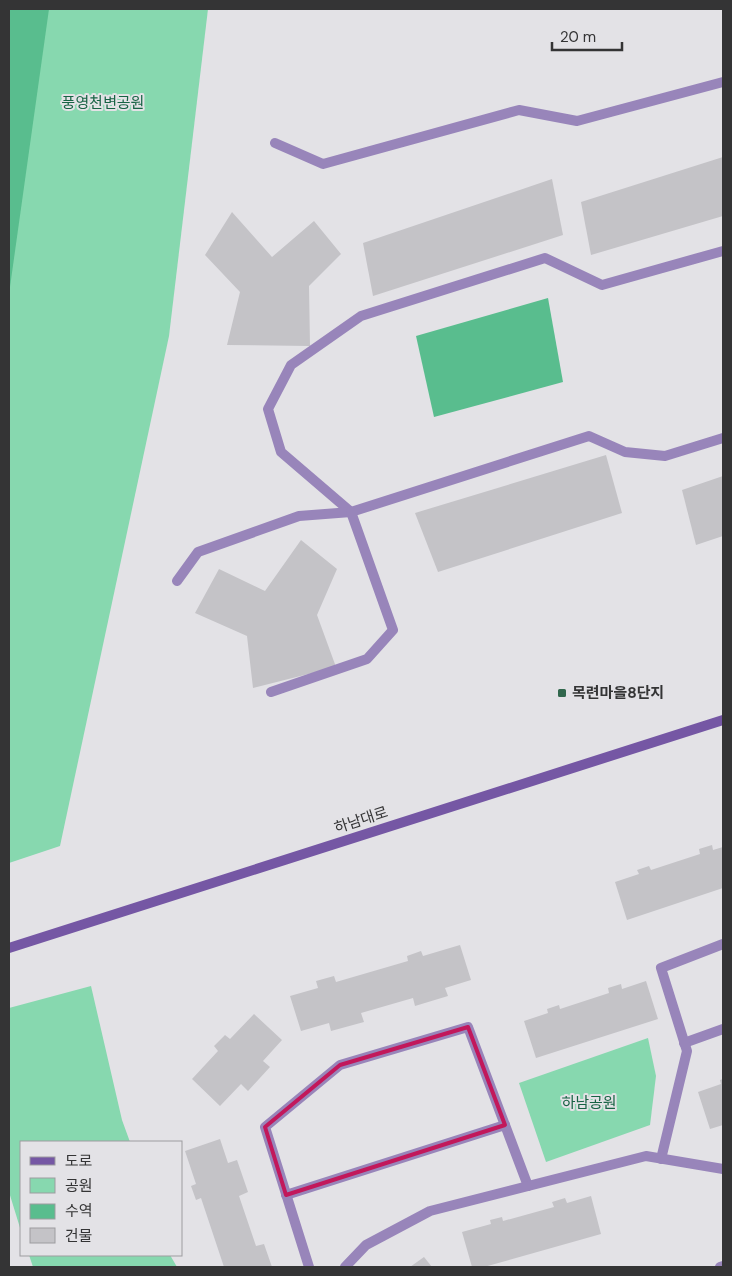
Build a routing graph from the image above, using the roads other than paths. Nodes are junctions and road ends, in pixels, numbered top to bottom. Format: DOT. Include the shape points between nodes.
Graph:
graph roads {
  1 [pos="723,82"];
  2 [pos="275,143"];
  3 [pos="723,251"];
  4 [pos="723,438"];
  5 [pos="351,512"];
  6 [pos="177,581"];
  7 [pos="271,692"];
  8 [pos="723,720"];
  9 [pos="723,944"];
  10 [pos="9,948"];
  11 [pos="723,1029"];
  12 [pos="684,1043"];
  13 [pos="505,1125"];
  14 [pos="661,1159"];
  15 [pos="723,1169"];
  16 [pos="528,1186"];
  17 [pos="286,1194"];
  18 [pos="723,1266"];
  19 [pos="309,1267"];
  20 [pos="345,1267"];
  21 [pos="720,1267"];
  1 -- 2 [label="street" via="577,121 519,110 323,164"];
  3 -- 5 [label="street" via="602,285 545,258 361,316 291,366 268,409 280,452"];
  4 -- 5 [label="street" via="665,456 625,452 588,436"];
  5 -- 6 [label="street" via="299,516 198,552"];
  5 -- 7 [label="street" via="393,630 368,659"];
  8 -- 10 [label="main road, 하남대로"];
  9 -- 12 [label="street" via="661,968"];
  11 -- 12 [label="street"];
  12 -- 14 [label="street" via="687,1051"];
  13 -- 16 [label="street"];
  13 -- 17 [label="street"];
  13 -- 17 [label="street" via="468,1027 340,1065 265,1127"];
  14 -- 15 [label="street"];
  14 -- 16 [label="street" via="646,1156"];
  16 -- 20 [label="street" via="430,1211 366,1245"];
  17 -- 19 [label="street"];
  18 -- 21 [label="street"];
}
